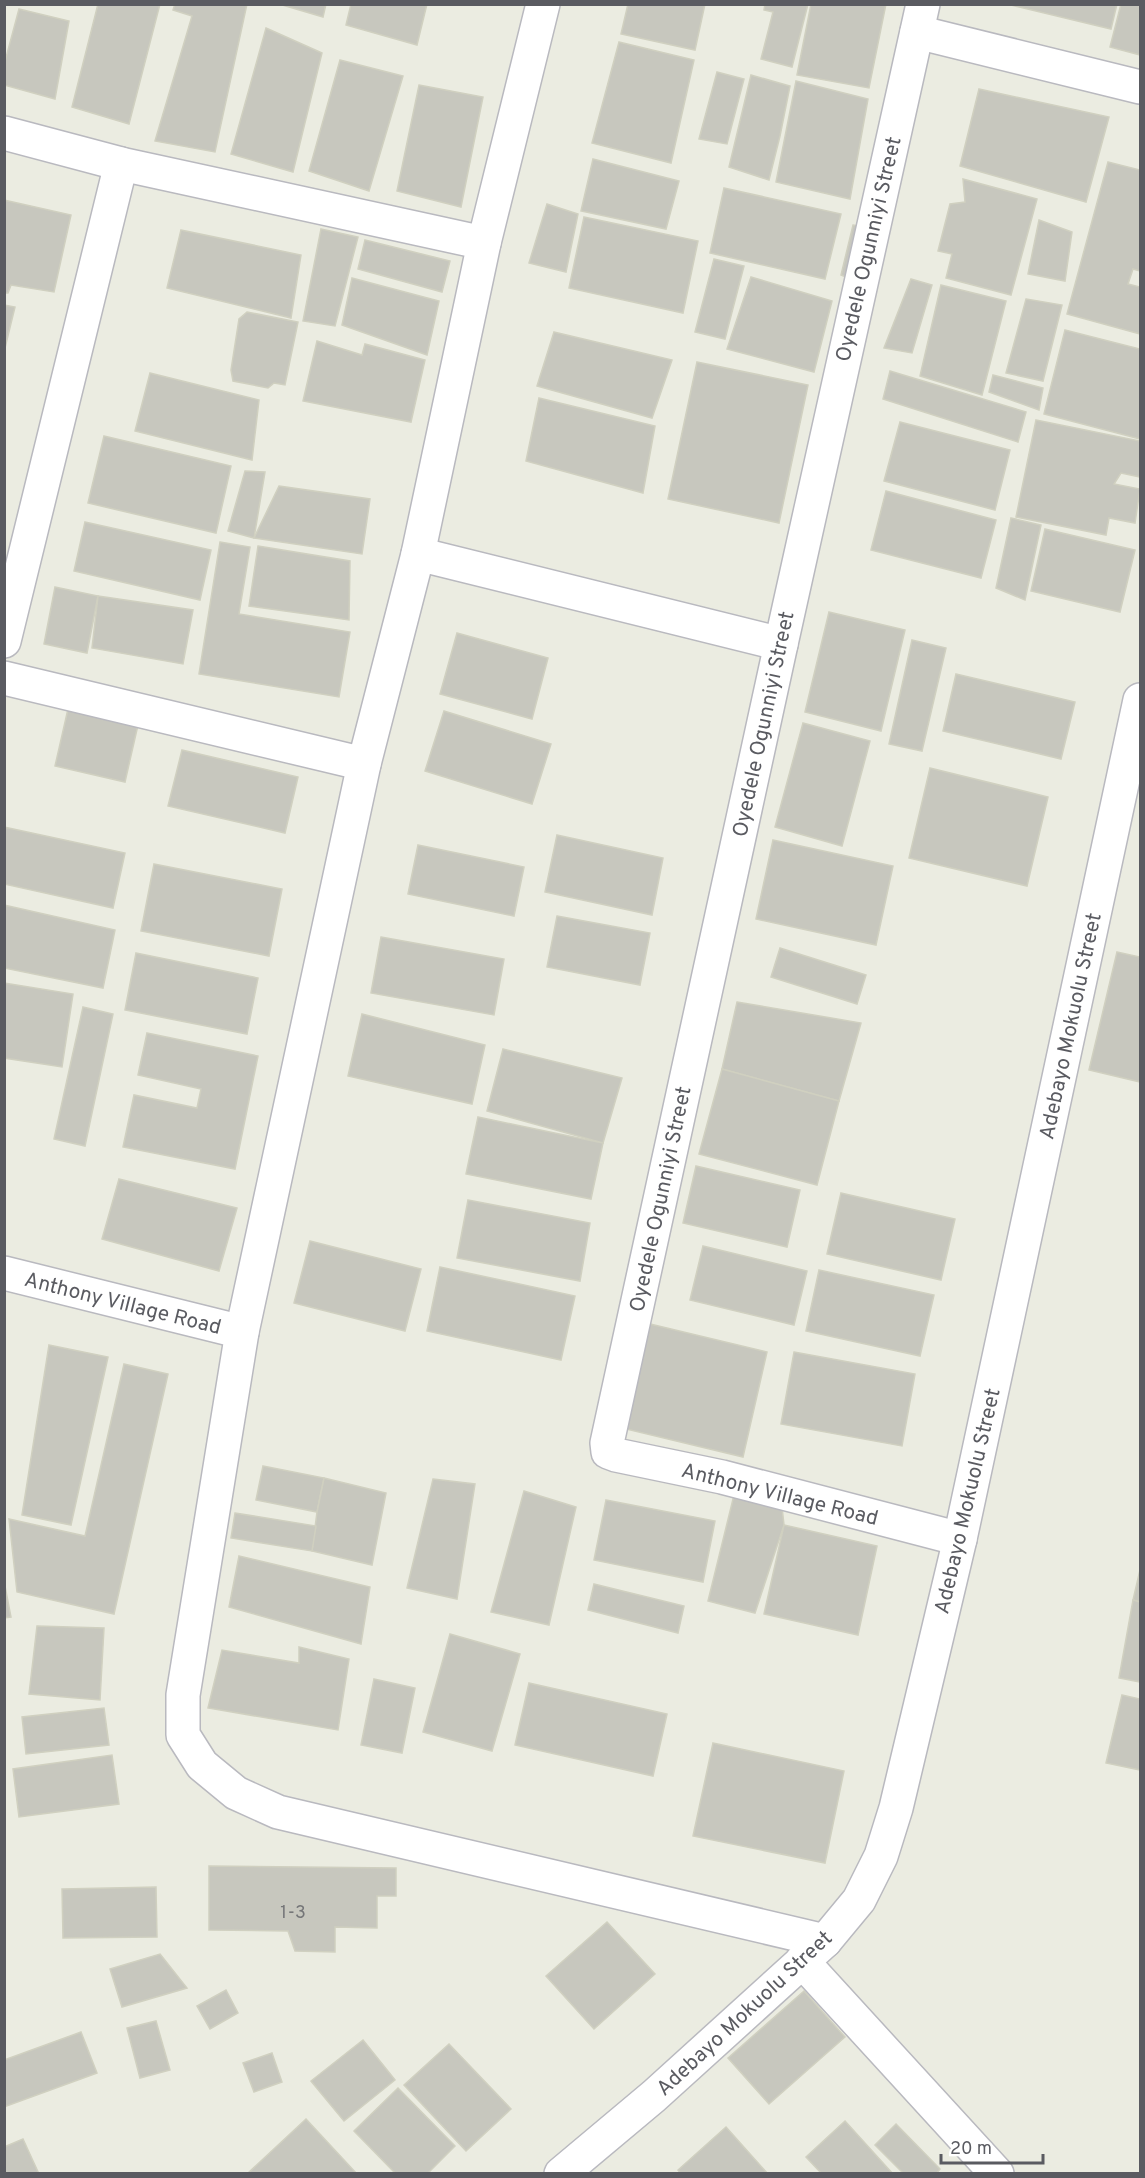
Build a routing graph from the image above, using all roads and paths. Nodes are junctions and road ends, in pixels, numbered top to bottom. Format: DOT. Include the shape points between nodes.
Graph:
graph roads {
  1 [pos="543,4"];
  2 [pos="920,18"];
  3 [pos="1140,87"];
  4 [pos="4,134"];
  5 [pos="121,164"];
  6 [pos="484,243"];
  7 [pos="418,554"];
  8 [pos="4,641"];
  9 [pos="781,644"];
  10 [pos="4,678"];
  11 [pos="1140,700"];
  12 [pos="1133,762"];
  13 [pos="364,764"];
  14 [pos="4,1273"];
  15 [pos="242,1332"];
  16 [pos="607,1443"];
  17 [pos="960,1539"];
  18 [pos="814,1951"];
  19 [pos="561,2174"];
  20 [pos="997,2174"];
  1 -- 6 [label="street"];
  2 -- 3 [label="street"];
  2 -- 9 [label="street, Oyedele Ogunniyi Street"];
  4 -- 5 [label="street"];
  5 -- 6 [label="street"];
  5 -- 8 [label="street"];
  6 -- 7 [label="street"];
  7 -- 9 [label="street"];
  7 -- 13 [label="street"];
  9 -- 16 [label="street, Oyedele Ogunniyi Street"];
  10 -- 13 [label="street"];
  11 -- 12 [label="street, Adebayo Mokuolu Street"];
  12 -- 17 [label="street, Adebayo Mokuolu Street"];
  13 -- 15 [label="street"];
  14 -- 15 [label="street, Anthony Village Road"];
  15 -- 18 [label="street" via="183,1695 183,1735 202,1765 236,1793 278,1812"];
  16 -- 17 [label="street, Anthony Village Road" via="608,1452 616,1455"];
  17 -- 18 [label="street, Adebayo Mokuolu Street" via="881,1856 859,1900"];
  18 -- 19 [label="street, Adebayo Mokuolu Street"];
  18 -- 20 [label="street"];
}
